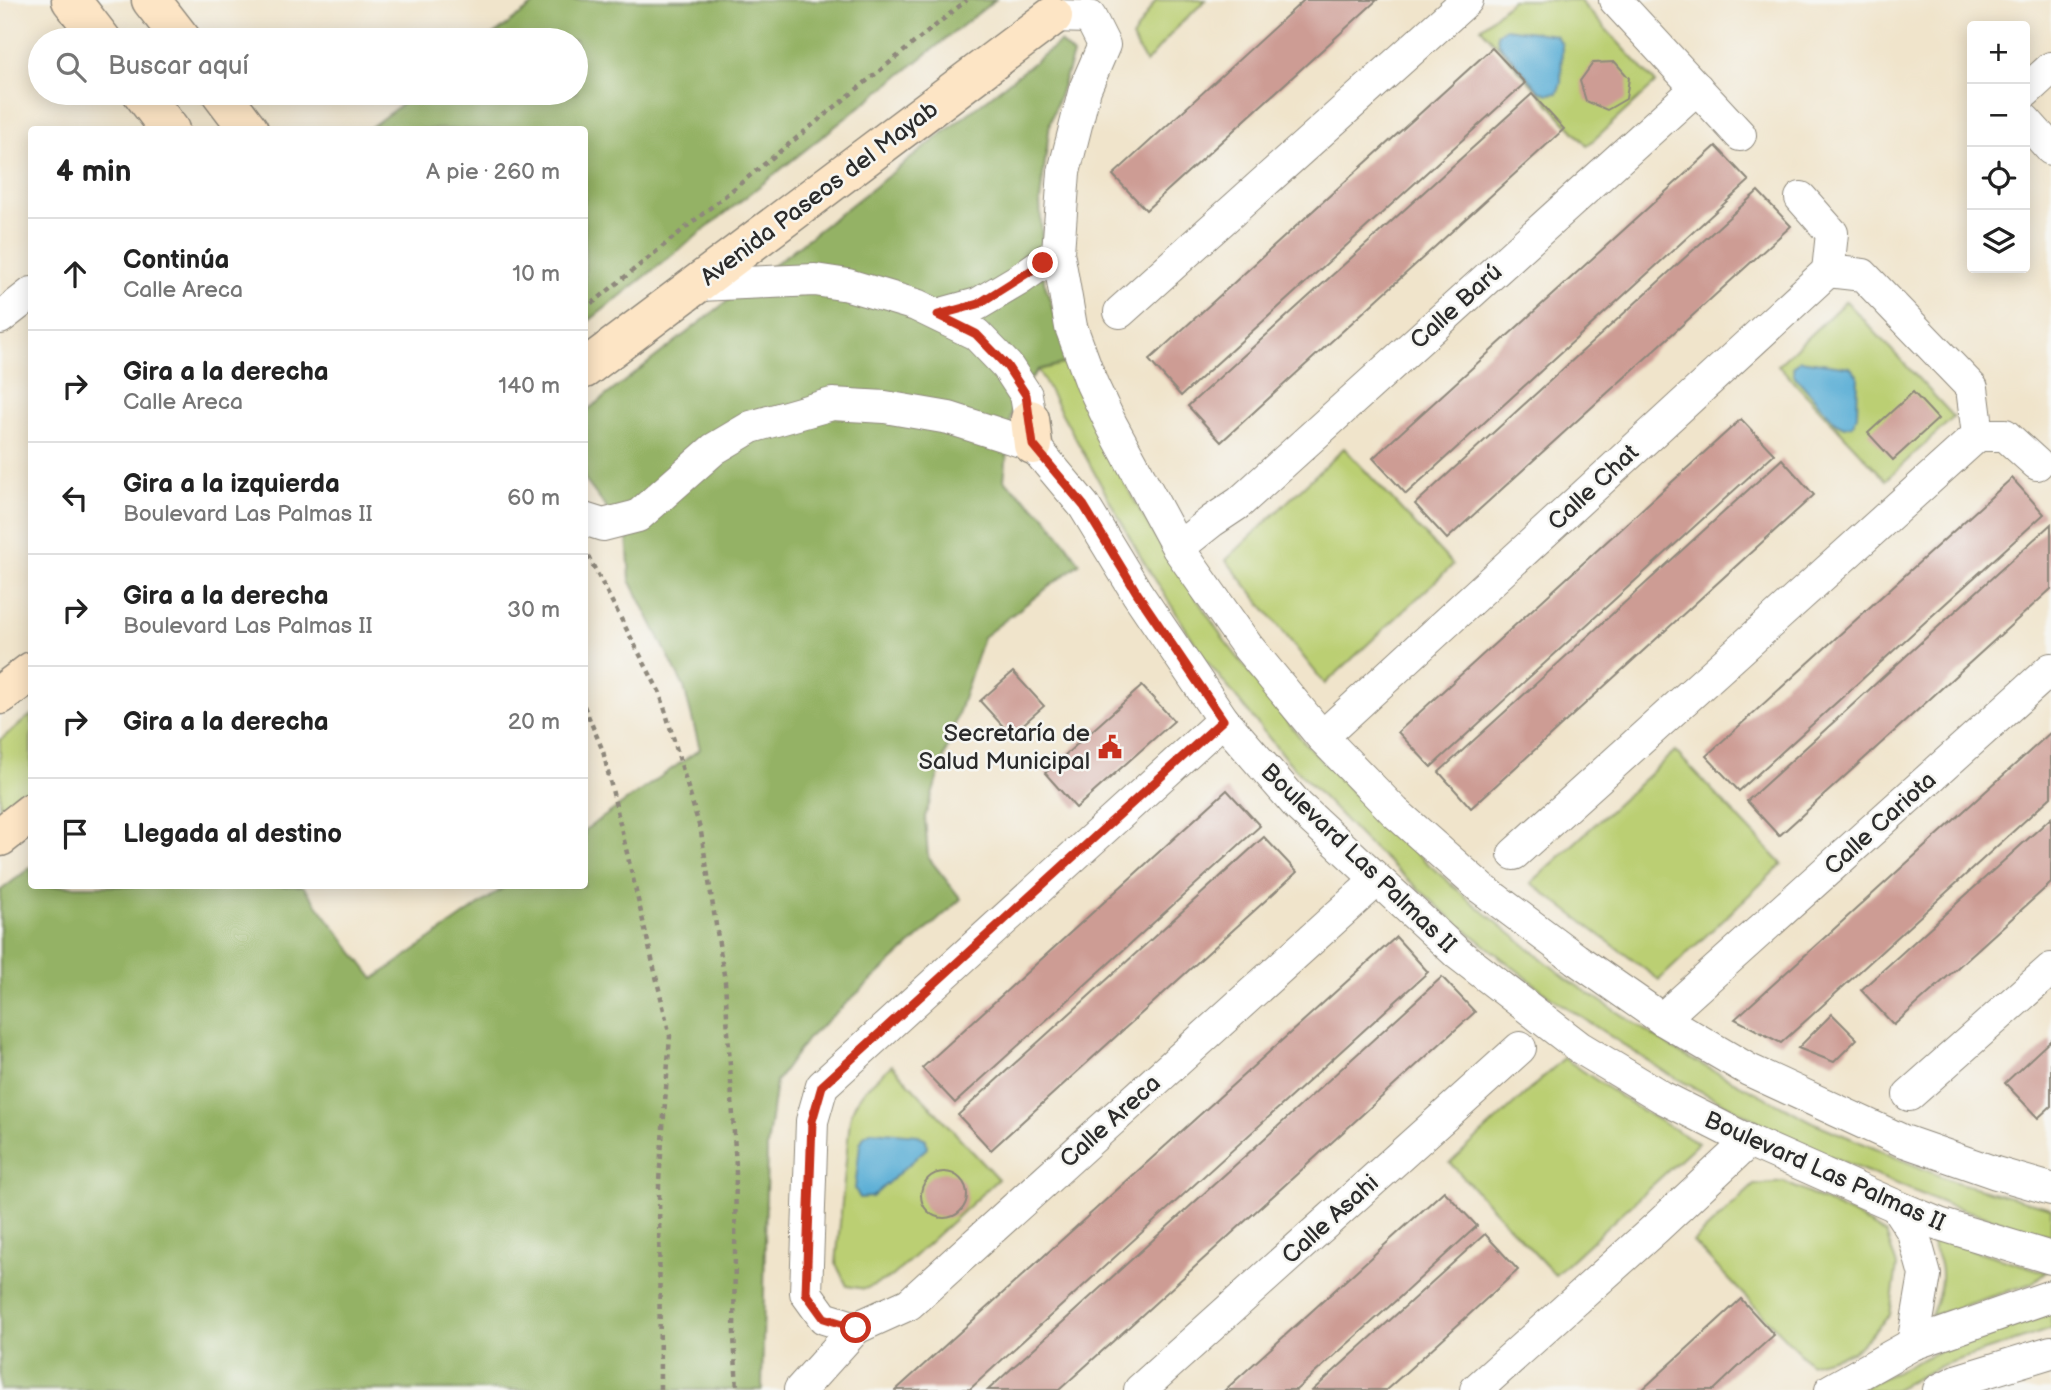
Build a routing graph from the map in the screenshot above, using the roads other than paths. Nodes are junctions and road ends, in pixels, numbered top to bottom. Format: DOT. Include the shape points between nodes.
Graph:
graph roads {
  1 [pos="71,0"];
  2 [pos="152,0"];
  3 [pos="1467,0"];
  4 [pos="1615,0"];
  5 [pos="1053,16"];
  6 [pos="93,28"];
  7 [pos="173,28"];
  8 [pos="2051,68"];
  9 [pos="2030,87"];
  10 [pos="1697,88"];
  11 [pos="151,105"];
  12 [pos="230,105"];
  13 [pos="167,126"];
  14 [pos="246,126"];
  15 [pos="2030,126"];
  16 [pos="1740,135"];
  17 [pos="2051,149"];
  18 [pos="1801,198"];
  19 [pos="1058,252"];
  20 [pos="1828,271"];
  21 [pos="699,285"];
  22 [pos="28,296"];
  23 [pos="1120,312"];
  24 [pos="938,315"];
  25 [pos="0,318"];
  26 [pos="588,366"];
  27 [pos="1031,432"];
  28 [pos="1978,435"];
  29 [pos="2036,464"];
  30 [pos="588,520"];
  31 [pos="1178,548"];
  32 [pos="2051,669"];
  33 [pos="28,674"];
  34 [pos="0,695"];
  35 [pos="1214,729"];
  36 [pos="1322,737"];
  37 [pos="28,815"];
  38 [pos="0,836"];
  39 [pos="1514,854"];
  40 [pos="1366,890"];
  41 [pos="2051,969"];
  42 [pos="1662,1019"];
  43 [pos="1520,1048"];
  44 [pos="1909,1095"];
  45 [pos="1749,1141"];
  46 [pos="2051,1189"];
  47 [pos="1896,1206"];
  48 [pos="2051,1258"];
  49 [pos="2051,1296"];
  50 [pos="856,1328"];
  51 [pos="1913,1344"];
  52 [pos="2051,1352"];
  53 [pos="800,1390"];
  54 [pos="1140,1390"];
  55 [pos="1476,1390"];
  56 [pos="1831,1390"];
  57 [pos="1939,1390"];
  1 -- 6 [label="street"];
  2 -- 7 [label="street"];
  3 -- 23 [label="street"];
  4 -- 10 [label="street"];
  5 -- 19 [label="street" via="1090,17 1104,45 1085,89 1064,172"];
  5 -- 21 [label="street, Avenida Paseos del Mayab"];
  8 -- 9 [label="street"];
  10 -- 16 [label="street"];
  10 -- 31 [label="street, Calle Barú" via="1239,503"];
  11 -- 13 [label="street"];
  12 -- 14 [label="street"];
  15 -- 17 [label="street"];
  18 -- 20 [label="street" via="1832,233"];
  19 -- 24 [label="street" via="978,304"];
  19 -- 31 [label="street" via="1071,327 1092,384"];
  20 -- 28 [label="street" via="1863,275 1972,388"];
  20 -- 36 [label="street, Calle Chat"];
  21 -- 24 [label="street, Boulevard Las Palmas II" via="815,280 891,296"];
  21 -- 26 [label="street, Avenida Paseos del Mayab"];
  22 -- 25 [label="street"];
  24 -- 27 [label="street, Boulevard Las Palmas II" via="976,334 1007,366 1026,395"];
  27 -- 30 [label="street" via="832,404 751,427 715,449 638,516 603,525"];
  27 -- 35 [label="street, Boulevard Las Palmas II" via="1084,506"];
  28 -- 29 [label="street" via="2005,435"];
  28 -- 39 [label="street"];
  31 -- 36 [label="street" via="1247,646"];
  32 -- 42 [label="street, Calle Cariota"];
  33 -- 34 [label="street"];
  35 -- 40 [label="street, Boulevard Las Palmas II" via="1298,806"];
  35 -- 50 [label="street" via="822,1086 812,1121 806,1293 824,1318"];
  36 -- 42 [label="street" via="1395,812 1481,888"];
  37 -- 38 [label="street"];
  40 -- 45 [label="street, Boulevard Las Palmas II" via="1579,1047 1662,1097"];
  40 -- 50 [label="street, Calle Areca" via="909,1304"];
  41 -- 44 [label="street"];
  42 -- 46 [label="street" via="1749,1070 1863,1123"];
  43 -- 54 [label="street, Calle Asahi"];
  45 -- 47 [label="street, Boulevard Las Palmas II"];
  45 -- 55 [label="street"];
  47 -- 48 [label="street, Boulevard Las Palmas II" via="1938,1224"];
  47 -- 51 [label="street" via="1913,1232 1925,1275"];
  49 -- 51 [label="street"];
  50 -- 53 [label="street, Calle Areca"];
  51 -- 56 [label="street"];
  52 -- 57 [label="street"];
}
